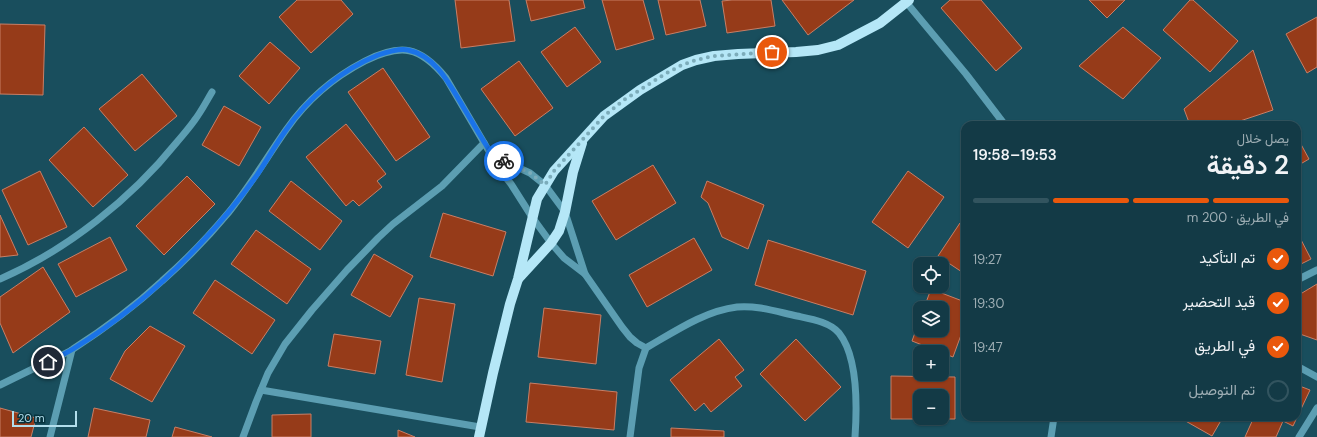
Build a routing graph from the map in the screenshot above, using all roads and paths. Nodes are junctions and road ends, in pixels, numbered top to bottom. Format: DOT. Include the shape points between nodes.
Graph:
graph roads {
  1 [pos="907,1"];
  2 [pos="212,92"];
  3 [pos="1002,121"];
  4 [pos="583,139"];
  5 [pos="484,144"];
  6 [pos="493,156"];
  7 [pos="545,185"];
  8 [pos="565,212"];
  9 [pos="532,217"];
  10 [pos="551,243"];
  11 [pos="1317,270"];
  12 [pos="585,274"];
  13 [pos="1301,278"];
  14 [pos="0,279"];
  15 [pos="518,279"];
  16 [pos="646,348"];
  17 [pos="72,350"];
  18 [pos="1301,368"];
  19 [pos="1317,377"];
  20 [pos="0,385"];
  21 [pos="261,390"];
  22 [pos="1317,408"];
  23 [pos="1053,421"];
  24 [pos="480,432"];
  25 [pos="50,437"];
  26 [pos="243,437"];
  27 [pos="630,437"];
  28 [pos="855,437"];
  29 [pos="1051,437"];
  30 [pos="1299,437"];
  1 -- 3 [label="street"];
  1 -- 4 [label="main road" via="880,23 838,45 796,52 714,56 682,65 611,110"];
  2 -- 14 [label="street" via="194,121 165,158 132,192 56,250 32,265"];
  4 -- 7 [label="main road"];
  4 -- 8 [label="main road"];
  5 -- 6 [label="street"];
  5 -- 17 [label="street" via="446,78 434,63 408,49 388,51 371,58 324,88 308,104 287,129 257,175 201,244 162,282"];
  5 -- 21 [label="street" via="442,186 393,224 347,270 285,344"];
  6 -- 7 [label="street" via="530,173"];
  6 -- 9 [label="street"];
  7 -- 8 [label="street"];
  7 -- 9 [label="main road" via="537,199"];
  8 -- 10 [label="main road" via="559,231"];
  8 -- 12 [label="street"];
  9 -- 10 [label="street"];
  9 -- 15 [label="main road"];
  10 -- 12 [label="street" via="564,258"];
  10 -- 15 [label="main road"];
  11 -- 13 [label="street"];
  12 -- 16 [label="street" via="630,337"];
  15 -- 24 [label="main road"];
  16 -- 27 [label="street" via="639,368"];
  16 -- 28 [label="street" via="697,320 738,307 771,310 829,325 840,334 851,362 856,391"];
  17 -- 20 [label="street"];
  17 -- 25 [label="street"];
  18 -- 19 [label="street"];
  21 -- 24 [label="street"];
  21 -- 26 [label="street"];
  22 -- 30 [label="street"];
  23 -- 29 [label="street"];
}
